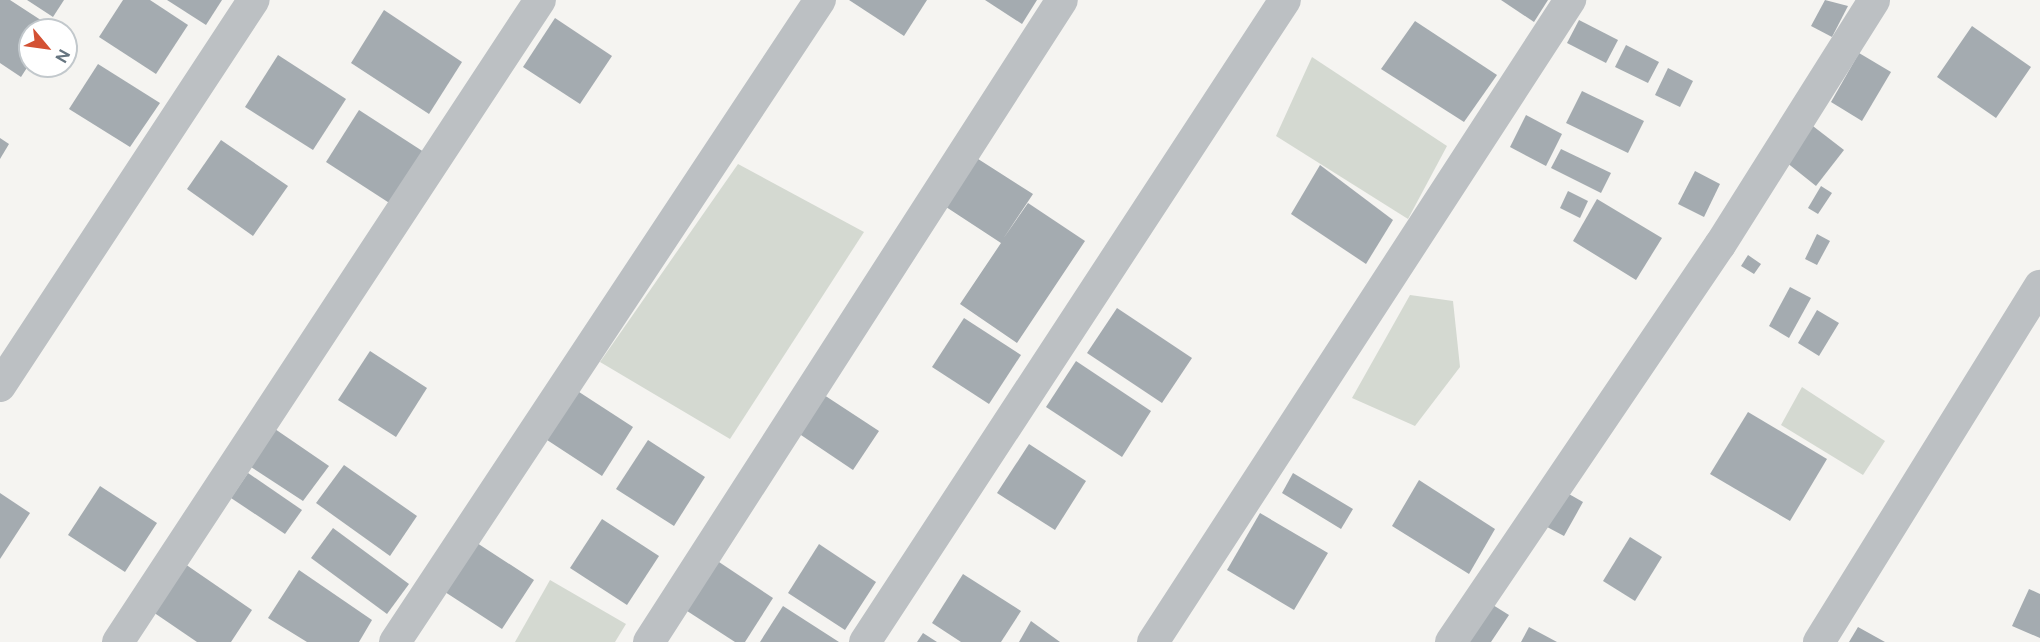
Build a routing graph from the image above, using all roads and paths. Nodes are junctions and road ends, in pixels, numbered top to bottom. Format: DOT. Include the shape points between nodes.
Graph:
graph roads {
  1 [pos="254,0"];
  2 [pos="540,0"];
  3 [pos="820,0"];
  4 [pos="1062,0"];
  5 [pos="1285,0"];
  6 [pos="1570,0"];
  7 [pos="1874,0"];
  8 [pos="2040,286"];
  9 [pos="0,386"];
  10 [pos="118,642"];
  11 [pos="395,642"];
  12 [pos="649,642"];
  13 [pos="865,642"];
  14 [pos="1154,642"];
  15 [pos="1451,642"];
  16 [pos="1819,642"];
  1 -- 9 [label="street"];
  2 -- 10 [label="street"];
  3 -- 11 [label="street"];
  4 -- 12 [label="street"];
  5 -- 13 [label="street"];
  6 -- 14 [label="street"];
  7 -- 15 [label="street" via="1720,245"];
  8 -- 16 [label="street"];
}
